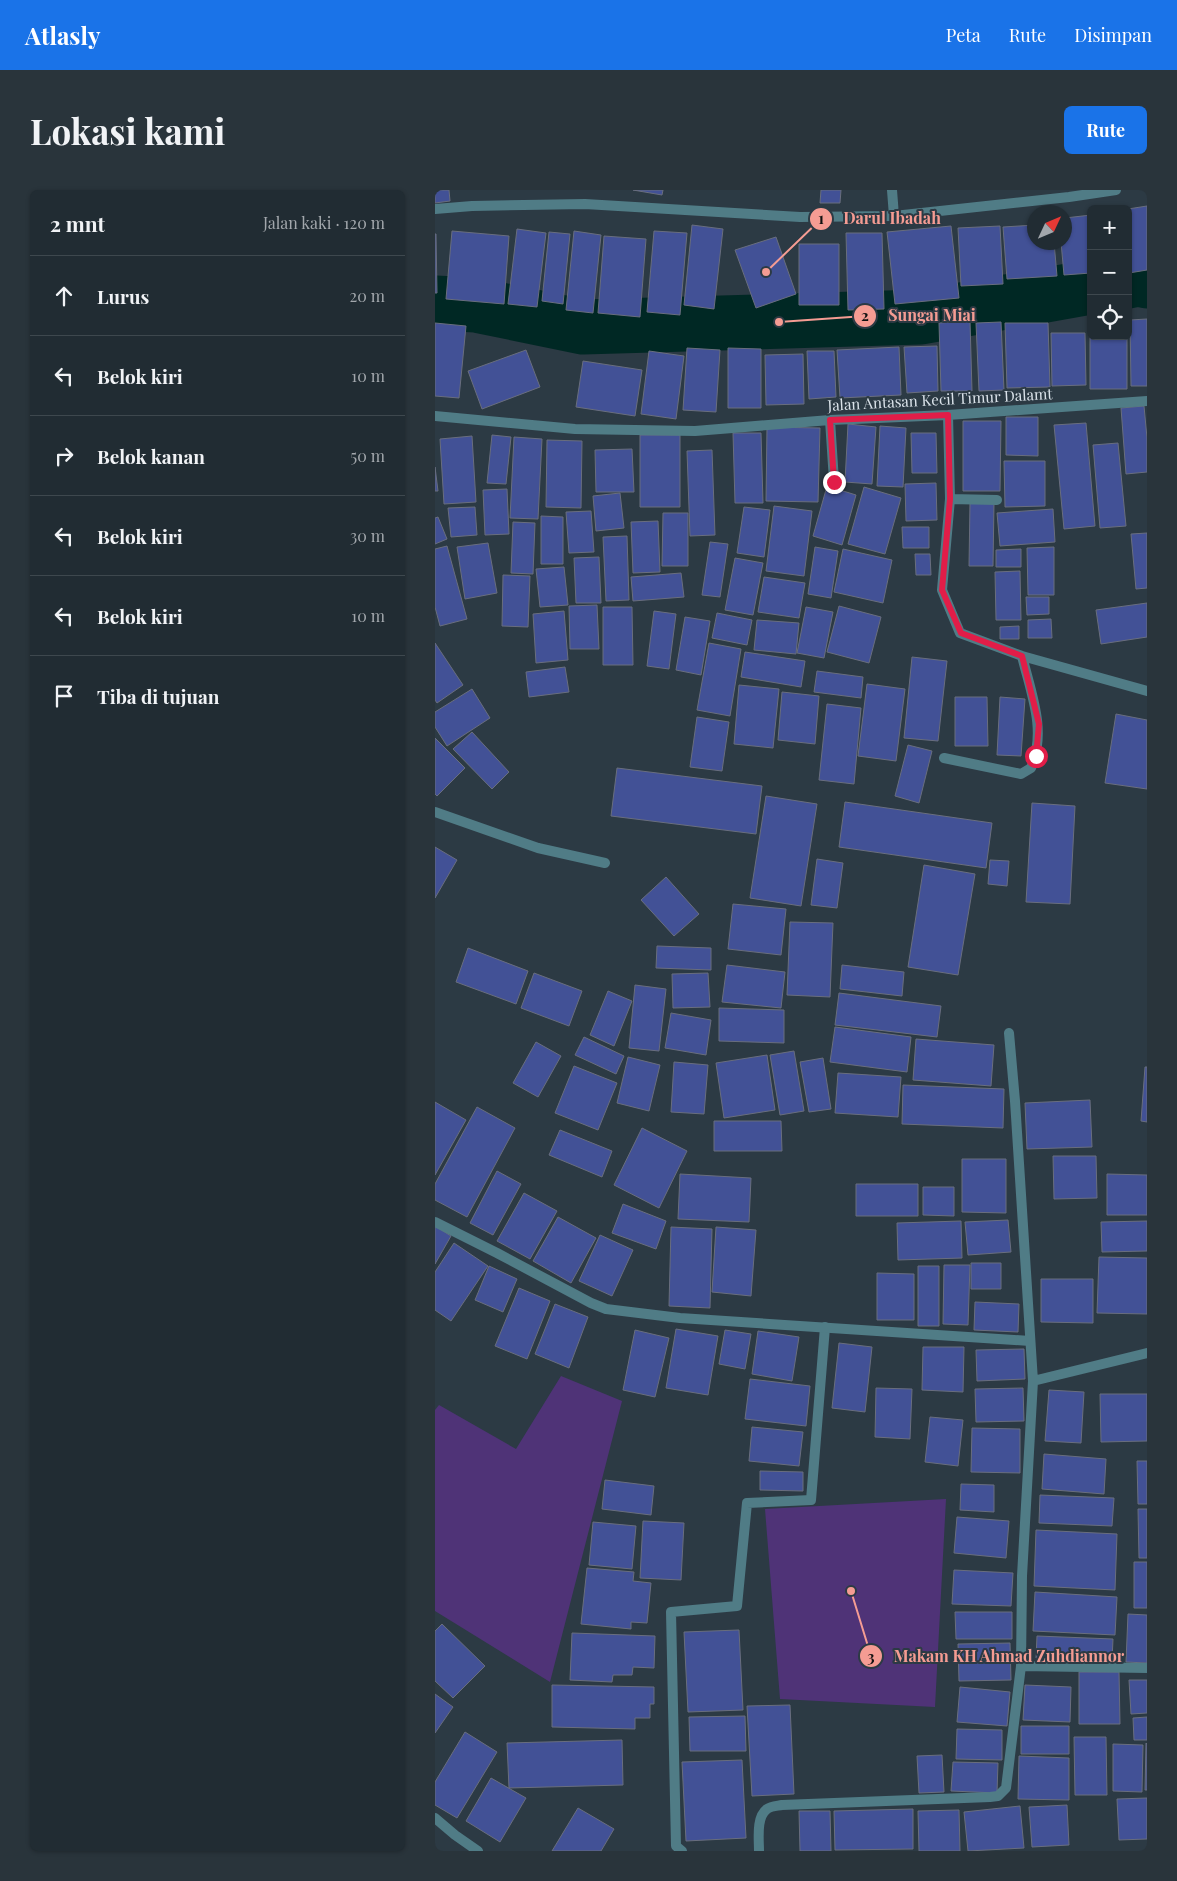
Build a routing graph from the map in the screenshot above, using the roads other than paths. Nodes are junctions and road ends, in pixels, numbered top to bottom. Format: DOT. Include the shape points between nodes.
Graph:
graph roads {
  1 [pos="892,190"];
  2 [pos="1115,190"];
  3 [pos="435,209"];
  4 [pos="894,216"];
  5 [pos="1145,401"];
  6 [pos="948,415"];
  7 [pos="435,416"];
  8 [pos="830,420"];
  9 [pos="834,482"];
  10 [pos="950,499"];
  11 [pos="997,500"];
  12 [pos="1022,656"];
  13 [pos="1147,691"];
  14 [pos="945,758"];
  15 [pos="435,812"];
  16 [pos="605,863"];
  17 [pos="1009,1033"];
  18 [pos="435,1222"];
  19 [pos="825,1327"];
  20 [pos="1030,1341"];
  21 [pos="1147,1353"];
  22 [pos="1033,1381"];
  23 [pos="1021,1666"];
  24 [pos="1147,1668"];
  25 [pos="435,1818"];
  26 [pos="478,1851"];
  27 [pos="682,1851"];
  28 [pos="759,1851"];
  1 -- 4 [label="street"];
  2 -- 4 [label="street"];
  3 -- 4 [label="street" via="585,204 800,217"];
  5 -- 6 [label="street, Jalan Antasan Kecil Timur Dalamt"];
  6 -- 8 [label="street, Jalan Antasan Kecil Timur Dalamt"];
  6 -- 10 [label="street"];
  7 -- 8 [label="street, Jalan Antasan Kecil Timur Dalamt" via="575,429 695,431"];
  8 -- 9 [label="street"];
  10 -- 11 [label="street"];
  10 -- 12 [label="street" via="942,590 961,633"];
  12 -- 13 [label="street"];
  12 -- 14 [label="street" via="1039,724 1036,756 1031,768 1021,774"];
  15 -- 16 [label="street" via="538,848"];
  17 -- 20 [label="street"];
  18 -- 19 [label="street" via="606,1309 681,1318"];
  19 -- 20 [label="street"];
  19 -- 27 [label="street" via="811,1500 747,1503 737,1606 671,1612 676,1846"];
  20 -- 22 [label="street"];
  21 -- 22 [label="street"];
  22 -- 23 [label="street" via="1022,1576"];
  23 -- 24 [label="street"];
  23 -- 28 [label="street" via="1006,1788 998,1796 782,1805 769,1808 762,1814"];
  25 -- 26 [label="street"];
}
